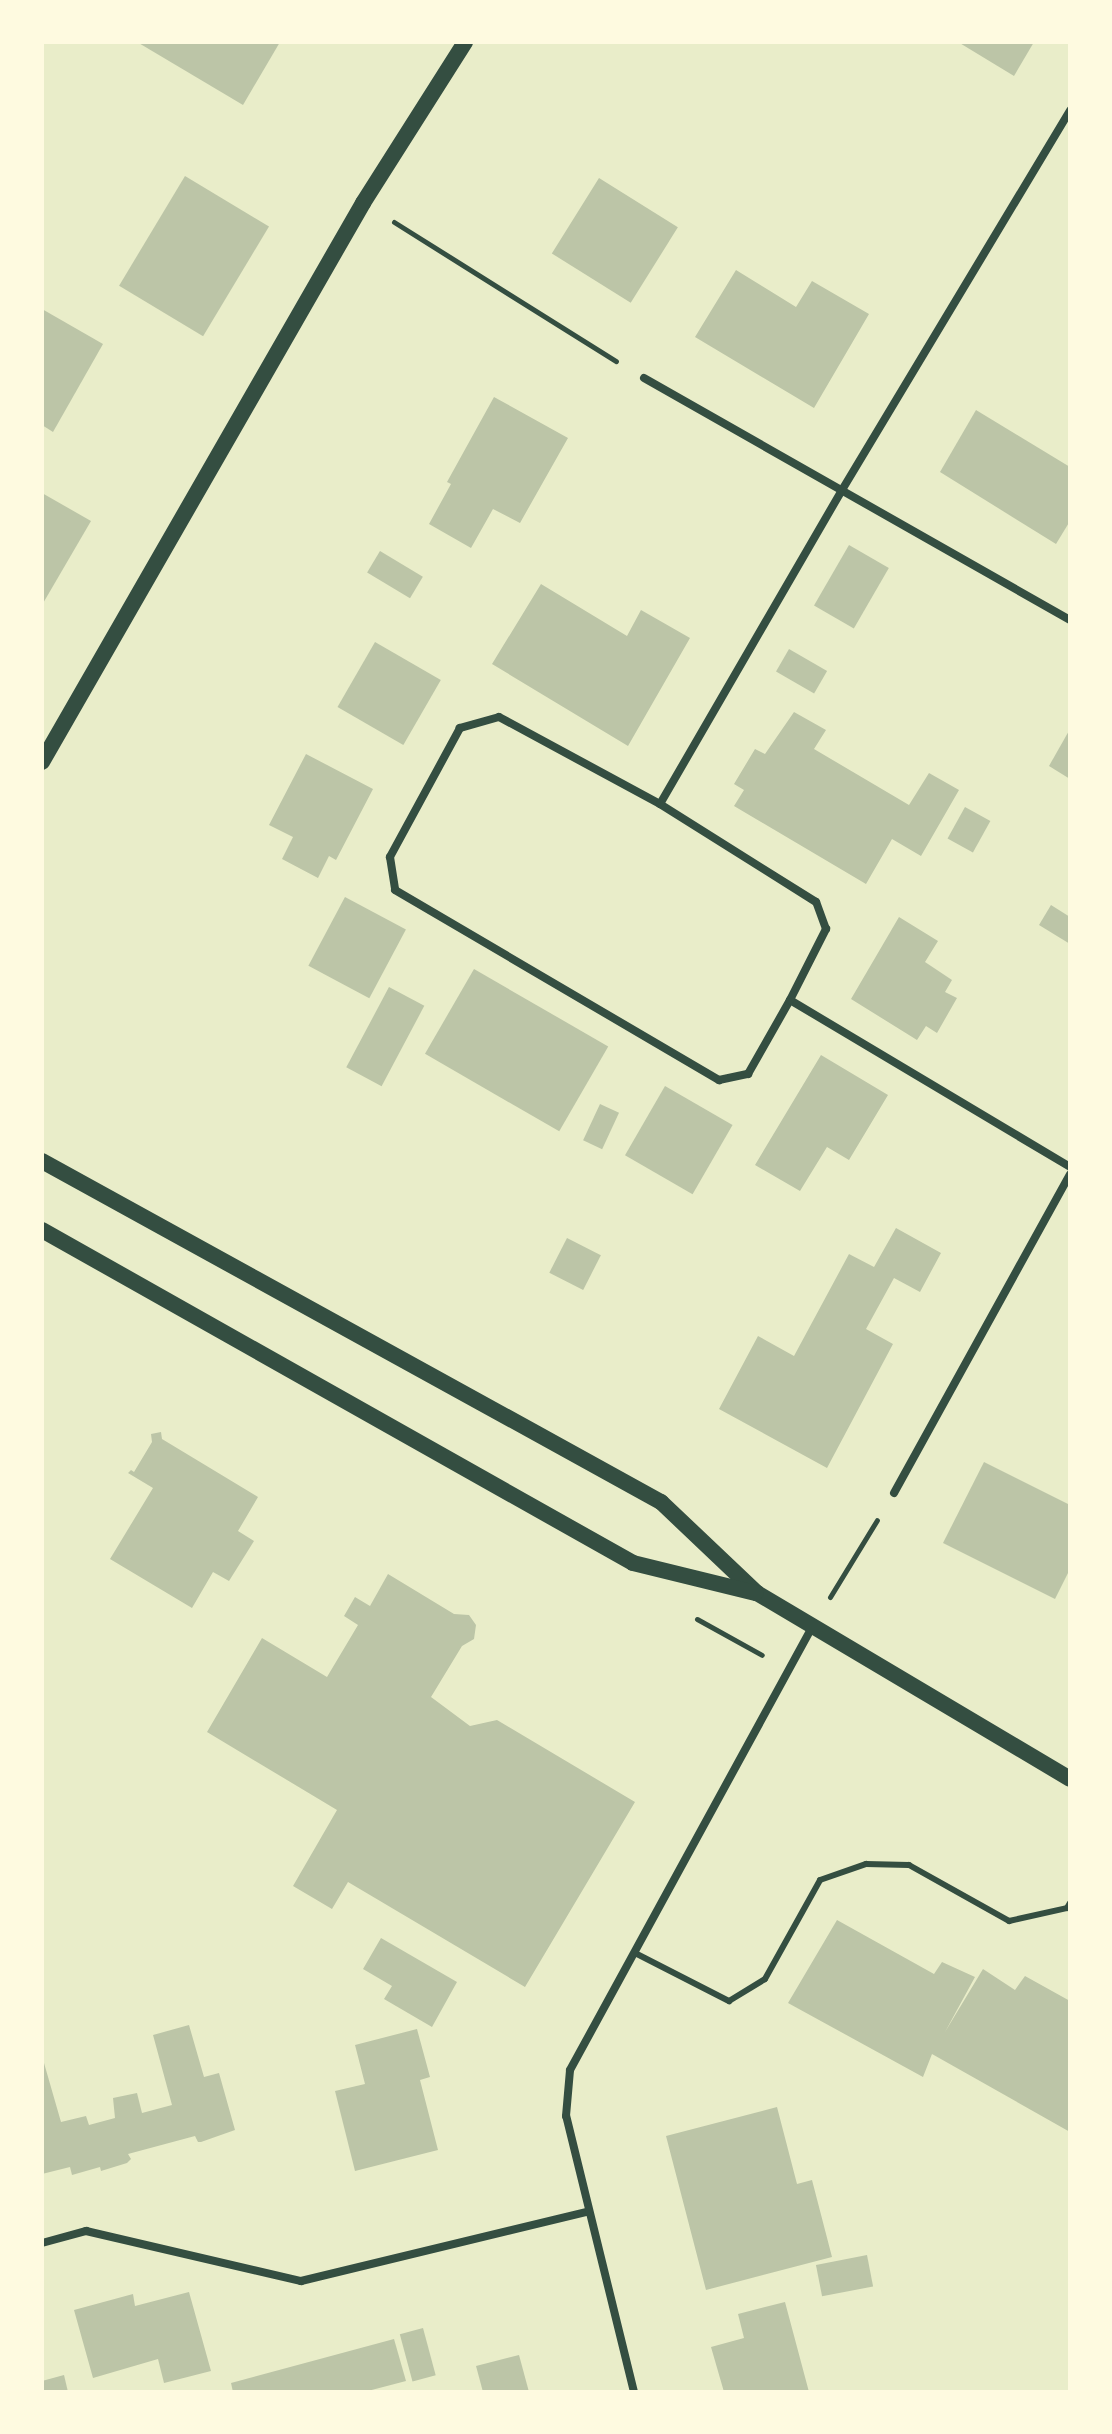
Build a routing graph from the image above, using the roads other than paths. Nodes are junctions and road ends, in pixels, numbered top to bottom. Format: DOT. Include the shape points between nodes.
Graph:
graph roads {
  1 [pos="465,42"];
  2 [pos="1070,110"];
  3 [pos="644,378"];
  4 [pos="842,490"];
  5 [pos="1070,620"];
  6 [pos="46,755"];
  7 [pos="42,772"];
  8 [pos="660,804"];
  9 [pos="790,1000"];
  10 [pos="42,1160"];
  11 [pos="1070,1167"];
  12 [pos="1070,1174"];
  13 [pos="42,1230"];
  14 [pos="894,1493"];
  15 [pos="757,1593"];
  16 [pos="811,1629"];
  17 [pos="1070,1779"];
  18 [pos="1070,1903"];
  19 [pos="635,1953"];
  20 [pos="587,2212"];
  21 [pos="42,2243"];
  22 [pos="634,2392"];
  1 -- 6 [label="main road" via="363,203"];
  2 -- 4 [label="street"];
  3 -- 4 [label="street"];
  4 -- 5 [label="street"];
  4 -- 8 [label="street"];
  6 -- 7 [label="main road"];
  8 -- 9 [label="street" via="816,902 826,929"];
  8 -- 9 [label="street" via="499,717 460,728 390,857 395,890 719,1080 748,1074"];
  9 -- 11 [label="street"];
  10 -- 15 [label="main road" via="661,1502"];
  12 -- 14 [label="street"];
  13 -- 15 [label="main road" via="633,1563"];
  15 -- 16 [label="main road"];
  16 -- 17 [label="main road"];
  16 -- 19 [label="street"];
  18 -- 19 [label="lane" via="1009,1921 909,1865 866,1864 820,1880 765,1979 729,2001"];
  19 -- 20 [label="street" via="570,2070 566,2116"];
  20 -- 21 [label="street" via="301,2281 86,2231"];
  20 -- 22 [label="street"];
}
